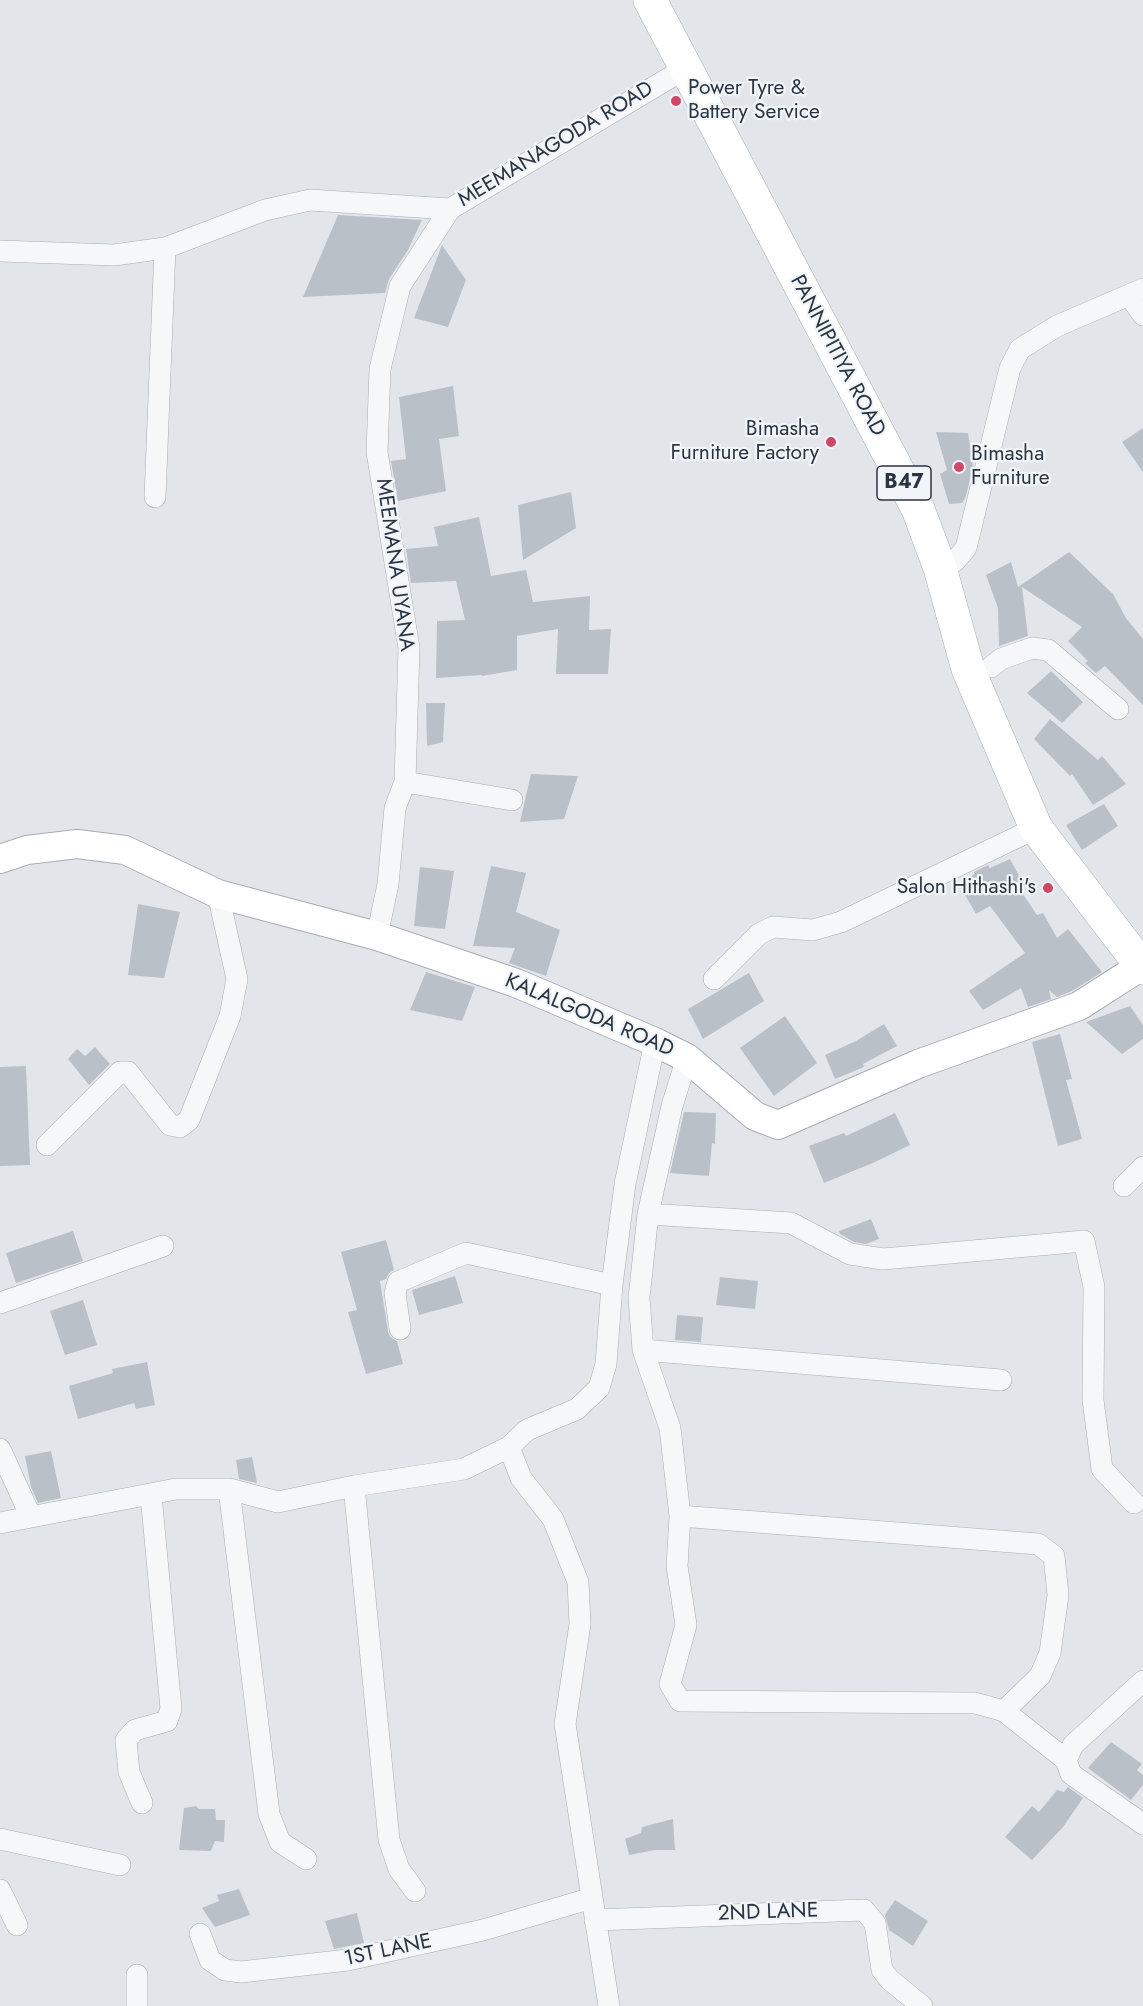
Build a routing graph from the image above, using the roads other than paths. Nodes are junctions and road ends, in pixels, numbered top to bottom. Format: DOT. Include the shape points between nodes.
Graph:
graph roads {
  1 [pos="650,0"];
  2 [pos="672,0"];
  3 [pos="686,68"];
  4 [pos="450,208"];
  5 [pos="165,248"];
  6 [pos="0,251"];
  7 [pos="1136,292"];
  8 [pos="1143,315"];
  9 [pos="155,497"];
  10 [pos="948,564"];
  11 [pos="991,667"];
  12 [pos="1118,709"];
  13 [pos="405,782"];
  14 [pos="512,800"];
  15 [pos="1036,828"];
  16 [pos="0,859"];
  17 [pos="218,894"];
  18 [pos="377,936"];
  19 [pos="1143,959"];
  20 [pos="714,979"];
  21 [pos="655,1042"];
  22 [pos="687,1058"];
  23 [pos="47,1145"];
  24 [pos="1143,1167"];
  25 [pos="1124,1186"];
  26 [pos="648,1214"];
  27 [pos="163,1246"];
  28 [pos="612,1285"];
  29 [pos="0,1303"];
  30 [pos="400,1329"];
  31 [pos="643,1350"];
  32 [pos="1001,1380"];
  33 [pos="509,1447"];
  34 [pos="0,1449"];
  35 [pos="354,1486"];
  36 [pos="229,1489"];
  37 [pos="151,1495"];
  38 [pos="1134,1503"];
  39 [pos="31,1516"];
  40 [pos="680,1516"];
  41 [pos="0,1523"];
  42 [pos="1143,1681"];
  43 [pos="1004,1711"];
  44 [pos="1066,1760"];
  45 [pos="142,1803"];
  46 [pos="1143,1824"];
  47 [pos="0,1839"];
  48 [pos="306,1859"];
  49 [pos="120,1864"];
  50 [pos="0,1890"];
  51 [pos="416,1891"];
  52 [pos="592,1898"];
  53 [pos="595,1920"];
  54 [pos="16,1925"];
  55 [pos="200,1934"];
  56 [pos="136,1976"];
  57 [pos="137,2006"];
  58 [pos="609,2006"];
  59 [pos="922,2006"];
  1 -- 3 [label="main road, PANNIPITIYA ROAD / B47"];
  2 -- 10 [label="main road, PANNIPITIYA ROAD / B47" via="931,485"];
  3 -- 4 [label="street, MEEMANAGODA ROAD"];
  3 -- 10 [label="main road, PANNIPITIYA ROAD / B47"];
  4 -- 5 [label="street, MEEMANAGODA ROAD" via="310,200 265,210"];
  4 -- 13 [label="street, MEEMANA UYANA" via="400,286 380,369 377,452 409,648"];
  5 -- 6 [label="street, MEEMANAGODA ROAD" via="114,255"];
  5 -- 9 [label="street"];
  7 -- 8 [label="street"];
  7 -- 10 [label="street" via="1057,326 1020,349 1010,368 966,548"];
  10 -- 11 [label="main road, PANNIPITIYA ROAD / B47"];
  10 -- 15 [label="main road, PANNIPITIYA ROAD / B47" via="968,669"];
  11 -- 12 [label="street" via="1001,659 1032,648 1048,650"];
  11 -- 19 [label="main road, PANNIPITIYA ROAD / B47" via="1053,819"];
  13 -- 14 [label="street"];
  13 -- 18 [label="street, MEEMANA UYANA" via="395,808 388,884"];
  15 -- 19 [label="main road, PANNIPITIYA ROAD / B47"];
  15 -- 20 [label="street" via="841,922 813,930 773,927 759,934"];
  16 -- 17 [label="street, KALALGODA ROAD" via="27,850 77,844 124,850"];
  17 -- 18 [label="street, KALALGODA ROAD"];
  17 -- 23 [label="street" via="237,979 230,1016 189,1120 180,1127 170,1125 128,1072 120,1072"];
  18 -- 21 [label="street, KALALGODA ROAD" via="516,983"];
  19 -- 22 [label="street, KALALGODA ROAD" via="1079,1006 918,1064 778,1125 754,1116"];
  21 -- 22 [label="street, KALALGODA ROAD"];
  21 -- 28 [label="street" via="625,1184"];
  22 -- 26 [label="street"];
  24 -- 25 [label="street"];
  26 -- 31 [label="street" via="639,1298"];
  26 -- 38 [label="street" via="791,1223 850,1254 883,1259 1084,1241 1094,1287 1094,1400 1102,1469"];
  27 -- 29 [label="street"];
  28 -- 30 [label="street" via="466,1253 398,1282 394,1293"];
  28 -- 33 [label="street" via="606,1364 598,1388 577,1409 527,1430"];
  31 -- 32 [label="street"];
  31 -- 40 [label="street" via="670,1428"];
  33 -- 35 [label="street" via="464,1469"];
  33 -- 52 [label="street" via="521,1478 553,1519 578,1582 580,1624 565,1724"];
  34 -- 39 [label="street"];
  35 -- 36 [label="street" via="278,1502"];
  35 -- 51 [label="street" via="389,1840 399,1869"];
  36 -- 37 [label="street" via="176,1489"];
  36 -- 48 [label="street" via="269,1814 280,1842"];
  37 -- 39 [label="street"];
  37 -- 45 [label="street" via="171,1709 167,1721 135,1730 126,1740 129,1772"];
  39 -- 41 [label="street"];
  40 -- 43 [label="street" via="677,1566 686,1625 670,1684 680,1701 975,1703"];
  40 -- 43 [label="street" via="1038,1544 1054,1556 1058,1595 1050,1653 1040,1676"];
  42 -- 44 [label="street" via="1073,1745"];
  43 -- 44 [label="street"];
  44 -- 46 [label="street" via="1071,1774"];
  47 -- 49 [label="street"];
  50 -- 54 [label="street"];
  52 -- 53 [label="street"];
  52 -- 55 [label="street, 1ST LANE" via="483,1930 348,1960 242,1972 225,1970 210,1960"];
  53 -- 58 [label="street"];
  53 -- 59 [label="street, 2ND LANE" via="864,1910 875,1923 882,1970"];
  56 -- 57 [label="street"];
}
